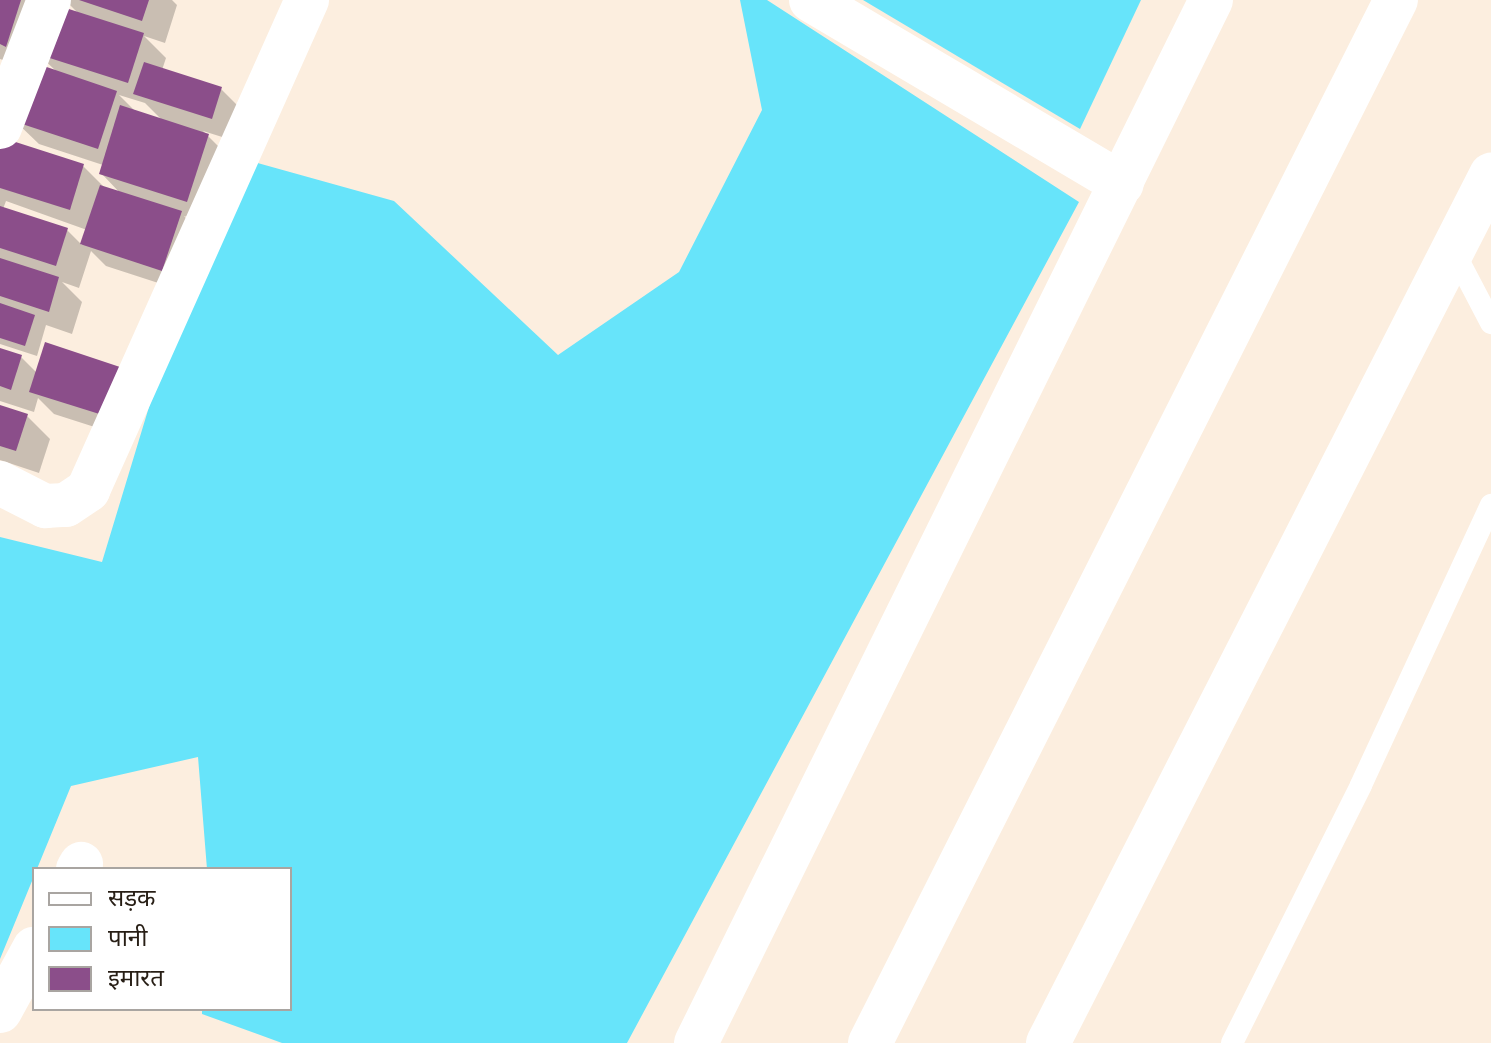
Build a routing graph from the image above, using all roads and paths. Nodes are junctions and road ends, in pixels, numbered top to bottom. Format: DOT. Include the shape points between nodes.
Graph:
graph roads {
  1 [pos="49,0"];
  2 [pos="307,0"];
  3 [pos="811,0"];
  4 [pos="1211,0"];
  5 [pos="1396,0"];
  6 [pos="0,127"];
  7 [pos="1491,175"];
  8 [pos="1122,184"];
  9 [pos="1455,254"];
  10 [pos="1491,323"];
  11 [pos="0,483"];
  12 [pos="1491,505"];
  13 [pos="32,953"];
  14 [pos="0,1011"];
  15 [pos="696,1043"];
  16 [pos="870,1043"];
  17 [pos="1048,1043"];
  18 [pos="1232,1043"];
  1 -- 6 [label="street"];
  2 -- 11 [label="street" via="88,490 66,505 45,506"];
  3 -- 8 [label="street"];
  4 -- 8 [label="street"];
  5 -- 16 [label="street"];
  7 -- 9 [label="street"];
  8 -- 15 [label="street"];
  9 -- 10 [label="lane"];
  9 -- 17 [label="street"];
  12 -- 18 [label="lane" via="1361,785"];
  13 -- 14 [label="street"];
}
